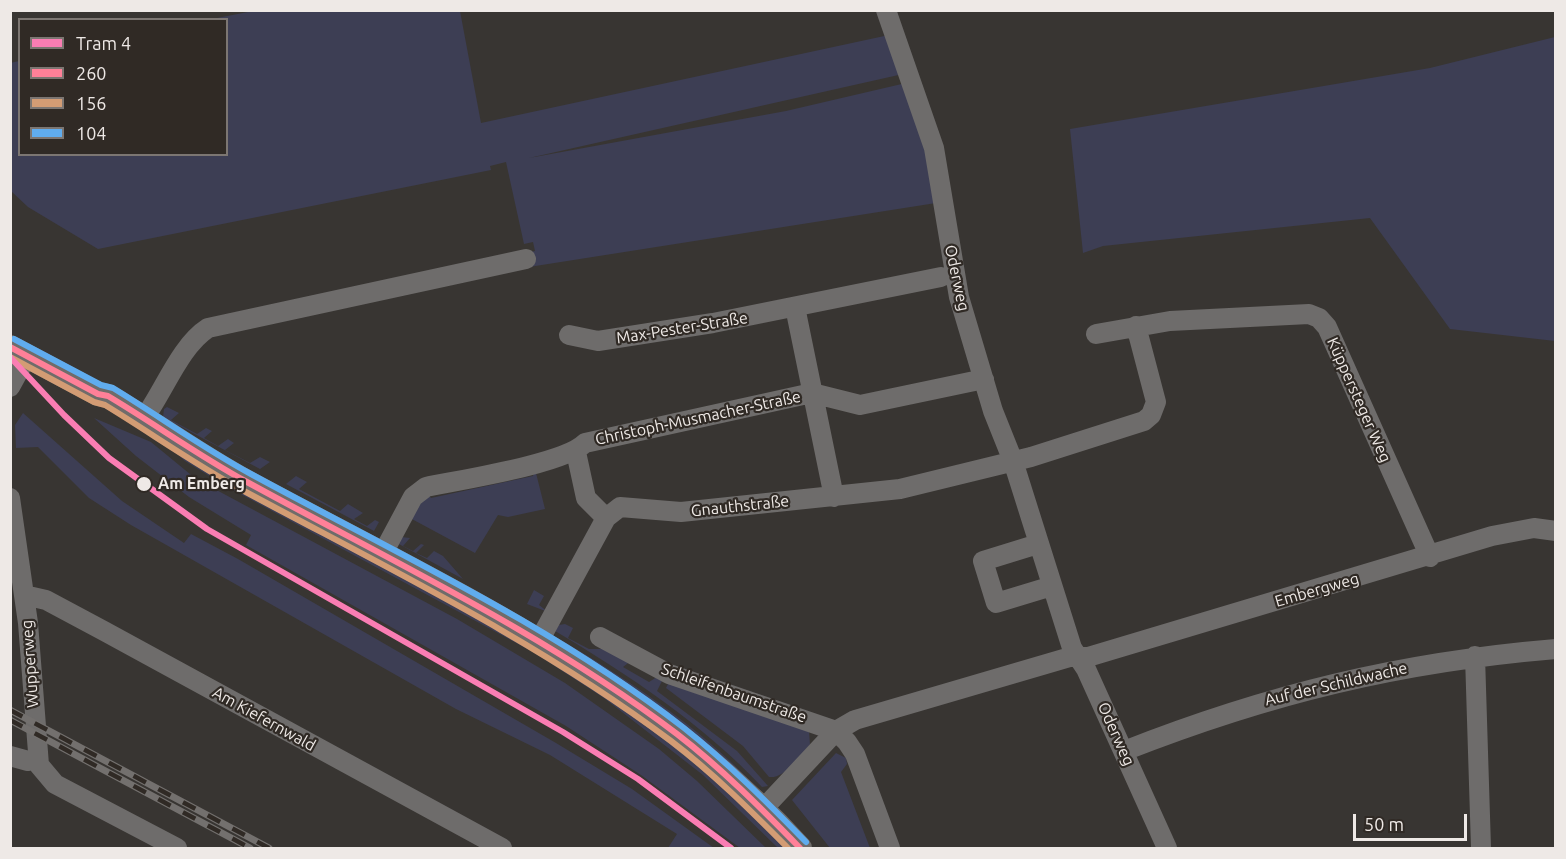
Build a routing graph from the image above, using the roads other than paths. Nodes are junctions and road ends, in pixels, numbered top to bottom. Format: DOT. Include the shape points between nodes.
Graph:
graph roads {
  1 [pos="886,10"];
  2 [pos="526,259"];
  3 [pos="941,277"];
  4 [pos="795,307"];
  5 [pos="1136,326"];
  6 [pos="1095,334"];
  7 [pos="569,335"];
  8 [pos="19,352"];
  9 [pos="984,379"];
  10 [pos="10,387"];
  11 [pos="812,393"];
  12 [pos="144,418"];
  13 [pos="576,452"];
  14 [pos="1013,461"];
  15 [pos="834,497"];
  16 [pos="10,498"];
  17 [pos="606,518"];
  18 [pos="1556,531"];
  19 [pos="1038,544"];
  20 [pos="14,551"];
  21 [pos="382,555"];
  22 [pos="1430,557"];
  23 [pos="1052,586"];
  24 [pos="24,595"];
  25 [pos="600,637"];
  26 [pos="539,641"];
  27 [pos="1556,649"];
  28 [pos="1475,656"];
  29 [pos="1078,657"];
  30 [pos="836,731"];
  31 [pos="1124,751"];
  32 [pos="10,756"];
  33 [pos="37,759"];
  34 [pos="763,809"];
  35 [pos="177,849"];
  36 [pos="502,849"];
  37 [pos="800,849"];
  38 [pos="890,849"];
  39 [pos="1167,849"];
  40 [pos="1481,849"];
  1 -- 9 [label="street, Oderweg" via="934,148 959,297"];
  2 -- 12 [label="street" via="207,328 190,344"];
  3 -- 4 [label="street, Max-Pester-Straße"];
  4 -- 7 [label="street, Max-Pester-Straße" via="598,341"];
  4 -- 11 [label="street"];
  5 -- 6 [label="street, Küppersteger Weg"];
  5 -- 14 [label="street, Gnauthstraße" via="1156,402 1151,415"];
  5 -- 22 [label="street, Küppersteger Weg" via="1309,314 1319,318 1327,327"];
  8 -- 10 [label="street"];
  8 -- 12 [label="main road"];
  9 -- 11 [label="street, Christoph-Musmacher-Straße" via="860,405"];
  9 -- 14 [label="street, Oderweg"];
  11 -- 13 [label="street, Christoph-Musmacher-Straße" via="585,443"];
  11 -- 15 [label="street"];
  12 -- 21 [label="main road" via="190,450"];
  13 -- 17 [label="street" via="586,498"];
  13 -- 21 [label="street, Christoph-Musmacher-Straße" via="421,490"];
  14 -- 15 [label="street, Gnauthstraße" via="900,489"];
  14 -- 19 [label="street, Oderweg"];
  15 -- 17 [label="street, Gnauthstraße" via="681,512 620,507"];
  16 -- 20 [label="street, Wupperweg"];
  17 -- 26 [label="street"];
  18 -- 22 [label="street, Embergweg" via="1513,531"];
  19 -- 23 [label="street, Oderweg"];
  19 -- 23 [label="street" via="983,561 996,603"];
  20 -- 24 [label="street, Wupperweg"];
  21 -- 26 [label="main road"];
  22 -- 29 [label="street, Embergweg"];
  23 -- 29 [label="street, Oderweg"];
  24 -- 33 [label="street, Wupperweg"];
  24 -- 36 [label="street, Am Kiefernwald" via="45,600 104,631"];
  25 -- 30 [label="street, Schleifenbaumstraße" via="669,674"];
  26 -- 34 [label="main road" via="656,719"];
  27 -- 28 [label="street, Auf der Schildwache"];
  28 -- 31 [label="street, Auf der Schildwache" via="1324,684 1241,708"];
  28 -- 40 [label="street"];
  29 -- 30 [label="street" via="855,720"];
  29 -- 31 [label="street, Oderweg"];
  30 -- 34 [label="street"];
  30 -- 38 [label="street" via="855,754"];
  31 -- 39 [label="street, Oderweg"];
  32 -- 33 [label="street"];
  33 -- 35 [label="street" via="55,784"];
  34 -- 37 [label="main road"];
}
